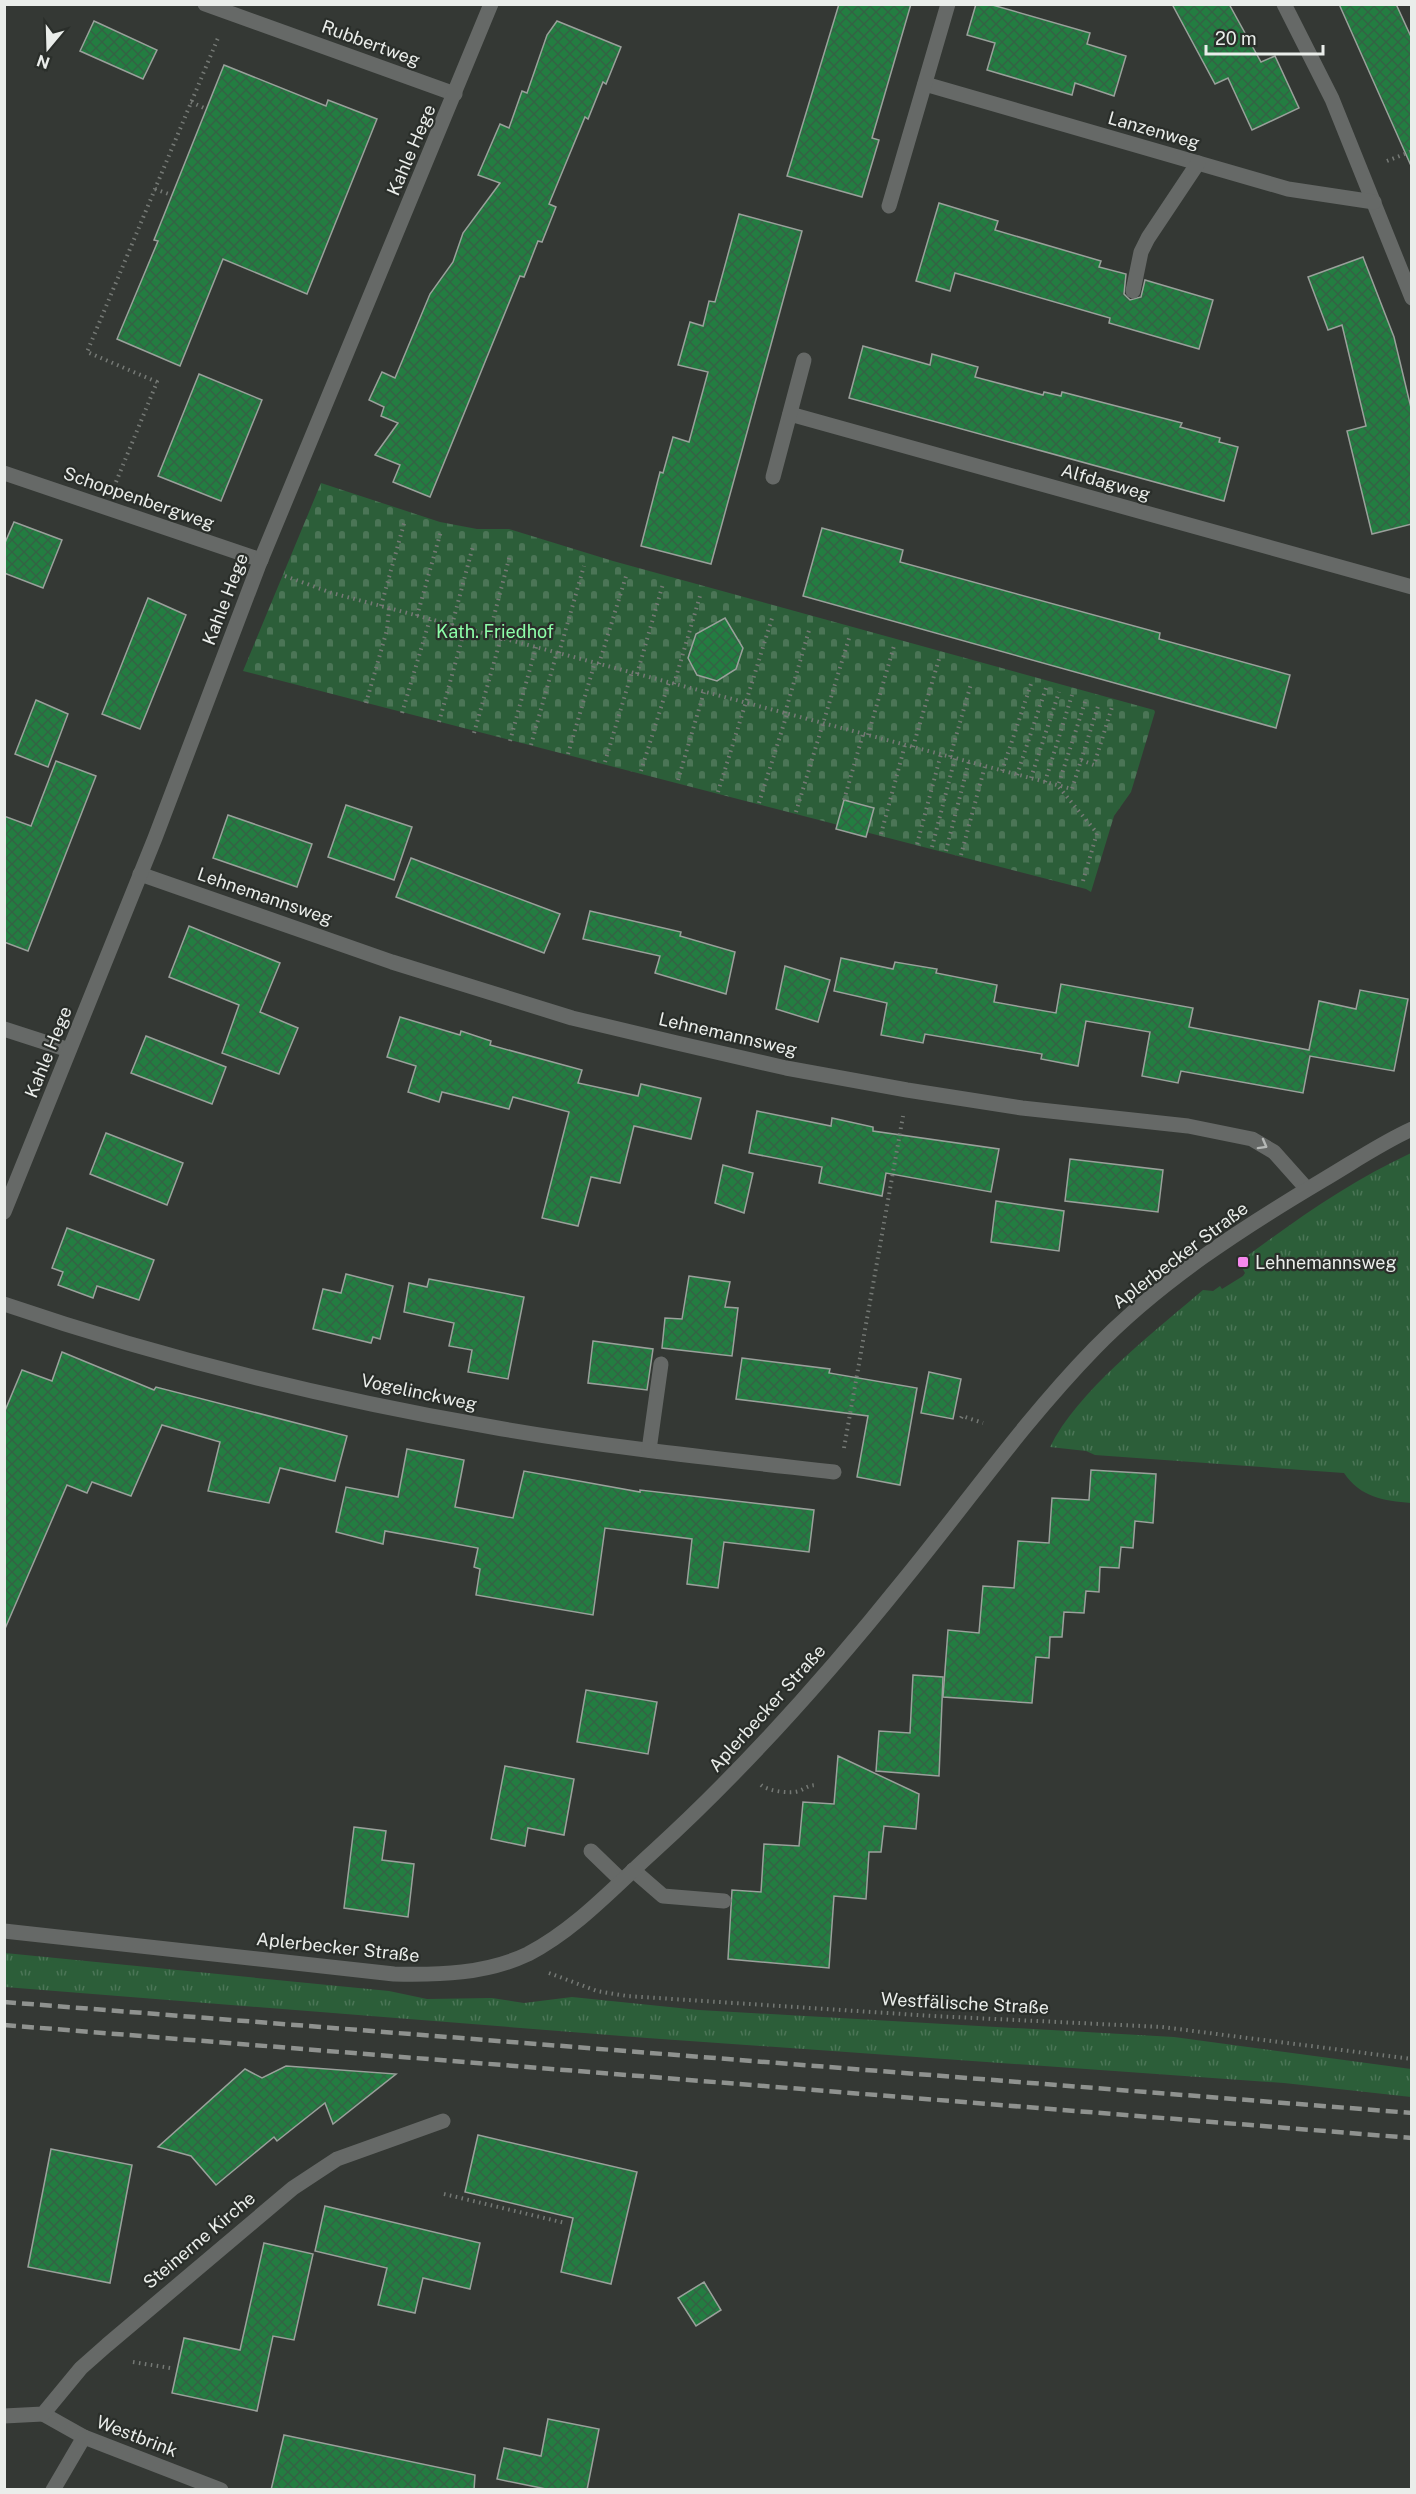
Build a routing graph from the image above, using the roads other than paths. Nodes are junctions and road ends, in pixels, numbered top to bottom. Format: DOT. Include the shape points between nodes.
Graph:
graph roads {
  1 [pos="205,4"];
  2 [pos="491,4"];
  3 [pos="948,4"];
  4 [pos="1284,4"];
  5 [pos="926,84"];
  6 [pos="455,94"];
  7 [pos="1198,163"];
  8 [pos="1374,202"];
  9 [pos="890,206"];
  10 [pos="1133,291"];
  11 [pos="1412,298"];
  12 [pos="804,360"];
  13 [pos="790,414"];
  14 [pos="4,473"];
  15 [pos="773,477"];
  16 [pos="260,563"];
  17 [pos="1412,587"];
  18 [pos="140,874"];
  19 [pos="4,1029"];
  20 [pos="69,1050"];
  21 [pos="1412,1129"];
  22 [pos="1307,1189"];
  23 [pos="4,1212"];
  24 [pos="4,1304"];
  25 [pos="661,1364"];
  26 [pos="649,1450"];
  27 [pos="834,1472"];
  28 [pos="591,1851"];
  29 [pos="627,1875"];
  30 [pos="724,1901"];
  31 [pos="4,1931"];
  32 [pos="444,2121"];
  33 [pos="42,2414"];
  34 [pos="4,2416"];
  35 [pos="84,2437"];
  36 [pos="53,2490"];
  37 [pos="220,2490"];
  1 -- 6 [label="street, Rubbertweg"];
  2 -- 6 [label="street, Kahle Hege"];
  3 -- 5 [label="street"];
  4 -- 8 [label="street" via="1332,99"];
  5 -- 7 [label="street, Lanzenweg"];
  5 -- 9 [label="street"];
  6 -- 16 [label="street, Kahle Hege"];
  7 -- 8 [label="street, Lanzenweg" via="1288,189"];
  7 -- 10 [label="street" via="1148,238"];
  8 -- 11 [label="street"];
  12 -- 13 [label="street"];
  13 -- 15 [label="street"];
  13 -- 17 [label="street, Alfdagweg"];
  14 -- 16 [label="street, Schoppenbergweg"];
  16 -- 18 [label="street, Kahle Hege"];
  18 -- 20 [label="street, Kahle Hege"];
  18 -- 22 [label="street, Lehnemannsweg, one-way" via="392,962 572,1018 786,1068 908,1090 1022,1108 1207,1129 1252,1139 1274,1152"];
  19 -- 20 [label="street"];
  20 -- 23 [label="street, Kahle Hege"];
  21 -- 22 [label="street, Aplerbecker Straße"];
  22 -- 29 [label="street, Aplerbecker Straße" via="1166,1284 1093,1350 1033,1417 836,1662 740,1768"];
  24 -- 26 [label="street, Vogelinckweg" via="156,1350 330,1394 493,1428"];
  25 -- 26 [label="street"];
  26 -- 27 [label="street, Vogelinckweg"];
  28 -- 29 [label="street"];
  29 -- 30 [label="street" via="663,1896"];
  29 -- 31 [label="street, Aplerbecker Straße" via="572,1925 524,1955 473,1970 430,1976"];
  32 -- 33 [label="street, Steinerne Kirche" via="337,2159 293,2188 81,2368"];
  33 -- 34 [label="street"];
  33 -- 35 [label="street, Westbrink"];
  35 -- 36 [label="street"];
  35 -- 37 [label="street, Westbrink"];
}
